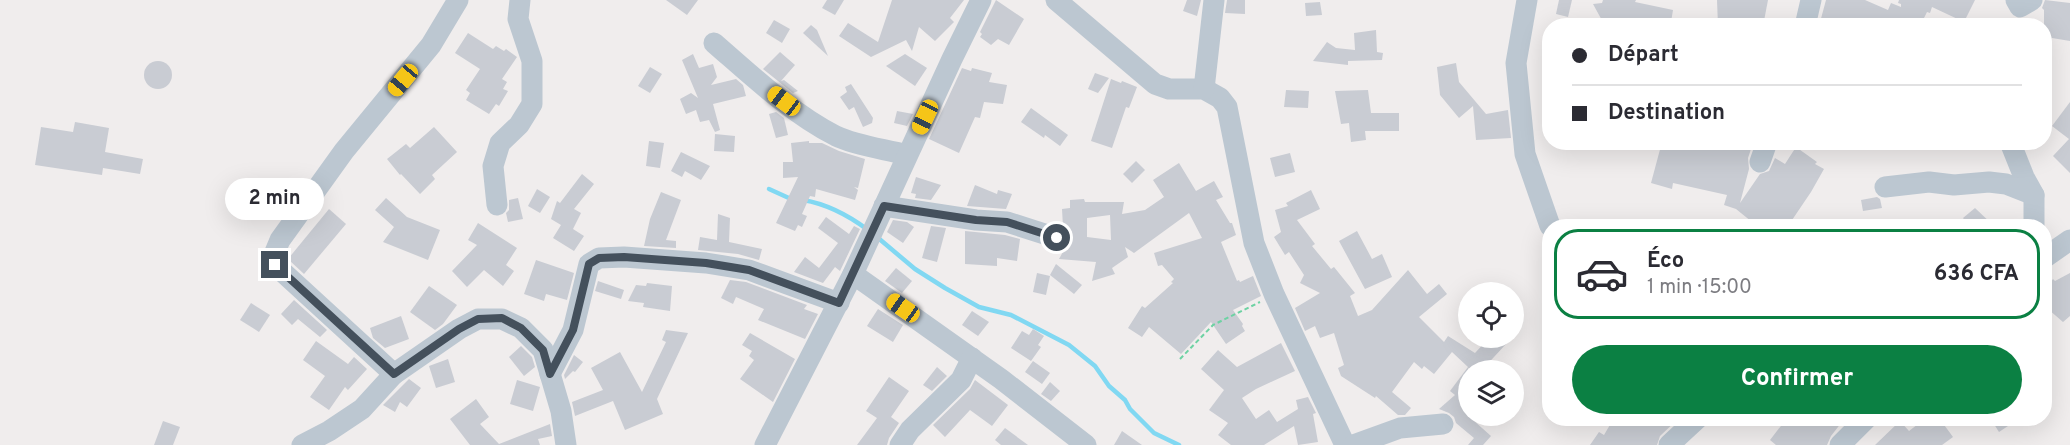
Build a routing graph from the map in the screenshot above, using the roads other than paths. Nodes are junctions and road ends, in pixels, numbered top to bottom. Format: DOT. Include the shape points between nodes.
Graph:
graph roads {
  1 [pos="458,0"];
  2 [pos="520,0"];
  3 [pos="981,0"];
  4 [pos="1056,0"];
  5 [pos="1214,0"];
  6 [pos="1527,0"];
  7 [pos="1811,0"];
  8 [pos="2016,0"];
  9 [pos="2032,0"];
  10 [pos="1807,18"];
  11 [pos="714,43"];
  12 [pos="1204,89"];
  13 [pos="2013,150"];
  14 [pos="907,155"];
  15 [pos="1885,187"];
  16 [pos="2034,195"];
  17 [pos="497,205"];
  18 [pos="881,212"];
  19 [pos="1548,219"];
  20 [pos="2034,219"];
  21 [pos="1057,238"];
  22 [pos="2070,240"];
  23 [pos="2052,250"];
  24 [pos="854,274"];
  25 [pos="839,303"];
  26 [pos="972,358"];
  27 [pos="394,374"];
  28 [pos="550,374"];
  29 [pos="1443,424"];
  30 [pos="1689,426"];
  31 [pos="1859,426"];
  32 [pos="302,445"];
  33 [pos="566,445"];
  34 [pos="765,445"];
  35 [pos="900,445"];
  36 [pos="1086,445"];
  37 [pos="1345,445"];
  38 [pos="1353,445"];
  39 [pos="1669,445"];
  40 [pos="1840,445"];
  1 -- 27 [label="street" via="431,45 344,151 275,252 275,265"];
  2 -- 17 [label="street" via="518,19 532,61 532,104 519,125 500,143 493,166"];
  3 -- 14 [label="street"];
  4 -- 12 [label="street" via="1155,84 1169,89"];
  5 -- 12 [label="street"];
  6 -- 19 [label="street" via="1516,63 1518,86 1525,154"];
  7 -- 10 [label="street"];
  8 -- 9 [label="street" via="2020,7"];
  11 -- 14 [label="street" via="781,99 837,136"];
  12 -- 37 [label="street" via="1220,98 1227,108 1254,243"];
  13 -- 16 [label="street"];
  14 -- 18 [label="street"];
  15 -- 16 [label="street" via="1989,182"];
  16 -- 20 [label="street"];
  18 -- 21 [label="street" via="1007,222"];
  18 -- 24 [label="street"];
  22 -- 23 [label="street"];
  24 -- 25 [label="street"];
  24 -- 26 [label="street"];
  25 -- 28 [label="street" via="749,270 706,263 599,258 589,264 573,330"];
  25 -- 34 [label="street"];
  26 -- 35 [label="street" via="961,380"];
  26 -- 36 [label="street"];
  27 -- 28 [label="street" via="478,319 502,318 521,328 543,350"];
  27 -- 32 [label="street" via="362,409"];
  28 -- 33 [label="street"];
  29 -- 38 [label="street" via="1400,428"];
  30 -- 39 [label="street"];
  31 -- 40 [label="street"];
}
